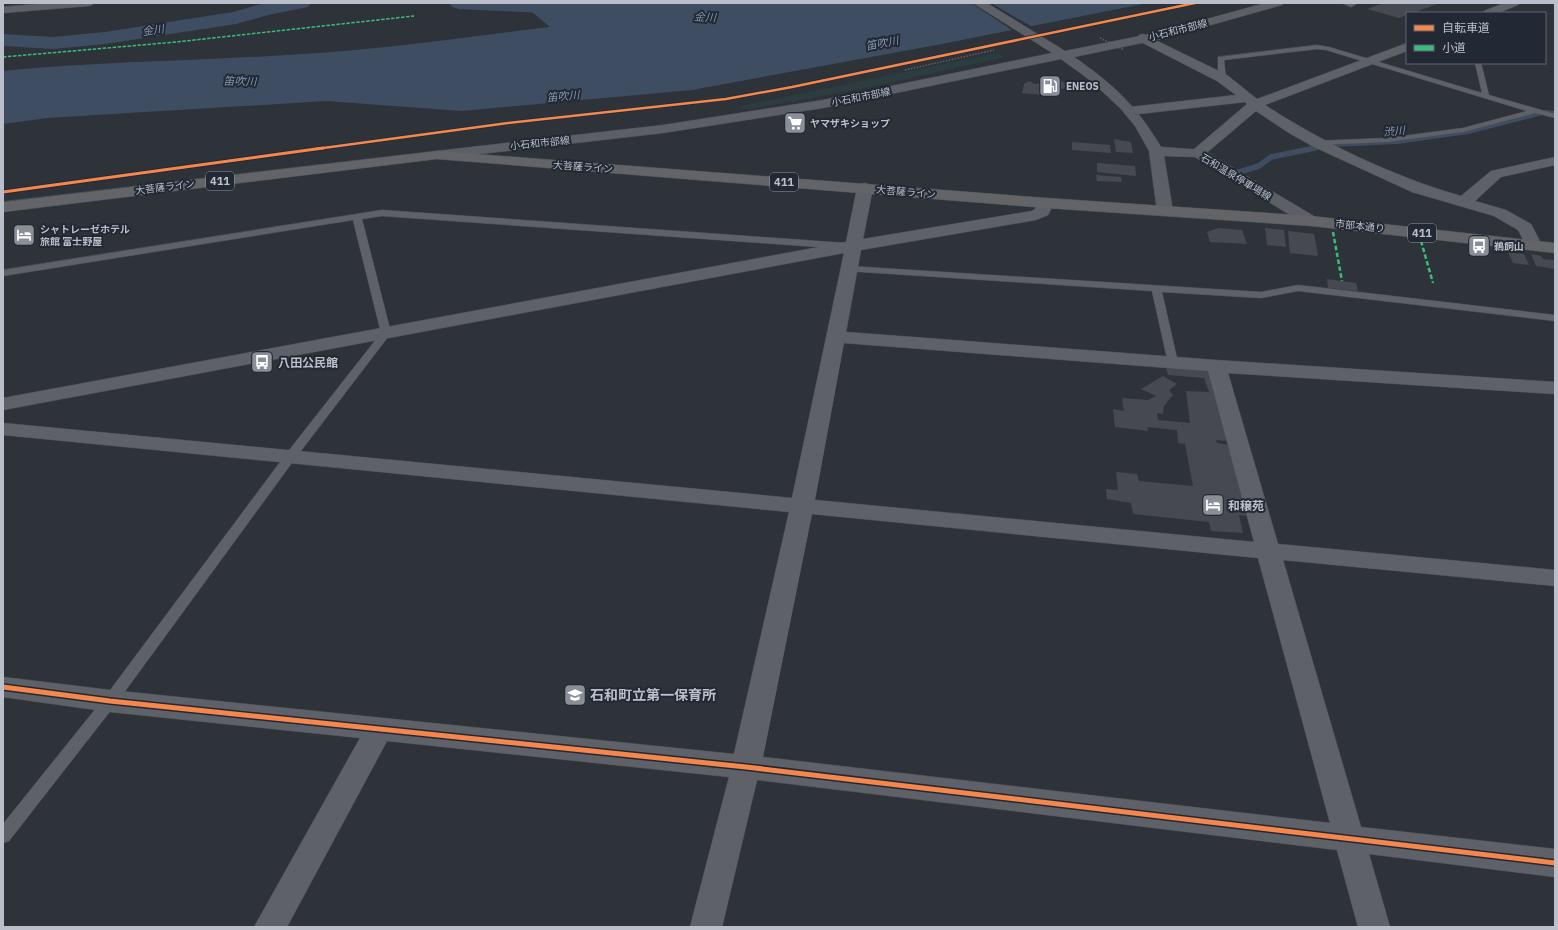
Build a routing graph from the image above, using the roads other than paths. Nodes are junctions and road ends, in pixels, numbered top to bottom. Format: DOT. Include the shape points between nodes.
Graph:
graph roads {
  1 [pos="88,3"];
  2 [pos="979,3"];
  3 [pos="1278,3"];
  4 [pos="1345,3"];
  5 [pos="1355,3"];
  6 [pos="1514,3"];
  7 [pos="3,10"];
  8 [pos="1491,12"];
  9 [pos="1143,38"];
  10 [pos="1406,46"];
  11 [pos="1062,54"];
  12 [pos="1370,61"];
  13 [pos="1478,64"];
  14 [pos="1222,78"];
  15 [pos="1486,96"];
  16 [pos="1252,101"];
  17 [pos="1130,111"];
  18 [pos="1535,111"];
  19 [pos="1551,116"];
  20 [pos="531,144"];
  21 [pos="1322,146"];
  22 [pos="1156,151"];
  23 [pos="1198,153"];
  24 [pos="436,155"];
  25 [pos="1555,161"];
  26 [pos="522,162"];
  27 [pos="865,188"];
  28 [pos="1046,203"];
  29 [pos="1462,203"];
  30 [pos="3,207"];
  31 [pos="1165,211"];
  32 [pos="357,217"];
  33 [pos="1311,221"];
  34 [pos="1534,245"];
  35 [pos="853,246"];
  36 [pos="1555,248"];
  37 [pos="849,268"];
  38 [pos="3,273"];
  39 [pos="1156,288"];
  40 [pos="1555,318"];
  41 [pos="386,333"];
  42 [pos="836,337"];
  43 [pos="1173,363"];
  44 [pos="1216,366"];
  45 [pos="1555,388"];
  46 [pos="3,404"];
  47 [pos="3,429"];
  48 [pos="290,457"];
  49 [pos="802,506"];
  50 [pos="1268,551"];
  51 [pos="1555,578"];
  52 [pos="3,687"];
  53 [pos="110,701"];
  54 [pos="379,729"];
  55 [pos="746,767"];
  56 [pos="3,836"];
  57 [pos="1348,838"];
  58 [pos="1555,863"];
  59 [pos="270,927"];
  60 [pos="706,927"];
  61 [pos="1374,927"];
  1 -- 7 [label="street"];
  2 -- 11 [label="main road"];
  3 -- 9 [label="main road, 小石和市部線"];
  4 -- 5 [label="lane"];
  6 -- 8 [label="street"];
  9 -- 11 [label="main road, 小石和市部線"];
  9 -- 14 [label="street"];
  10 -- 12 [label="street"];
  11 -- 17 [label="main road" via="1096,78"];
  11 -- 20 [label="main road, 小石和市部線" via="823,104 715,122"];
  12 -- 14 [label="lane" via="1317,47 1228,57 1220,58"];
  12 -- 15 [label="lane"];
  12 -- 16 [label="street"];
  13 -- 15 [label="lane"];
  14 -- 16 [label="street"];
  15 -- 18 [label="lane"];
  16 -- 17 [label="street"];
  16 -- 21 [label="street"];
  16 -- 23 [label="street"];
  17 -- 22 [label="main road"];
  18 -- 19 [label="lane"];
  18 -- 21 [label="lane" via="1463,130"];
  20 -- 24 [label="main road, 小石和市部線"];
  20 -- 26 [label="main road" via="519,153"];
  21 -- 29 [label="street" via="1418,189"];
  22 -- 23 [label="main road, 石和温泉停車場線"];
  22 -- 31 [label="main road"];
  23 -- 33 [label="main road, 石和温泉停車場線"];
  24 -- 26 [label="highway, 大菩薩ライン / 411"];
  24 -- 30 [label="highway, 大菩薩ライン / 411"];
  25 -- 29 [label="street" via="1496,174"];
  26 -- 27 [label="highway, 大菩薩ライン / 411"];
  27 -- 28 [label="highway, 大菩薩ライン / 411"];
  27 -- 35 [label="street"];
  28 -- 31 [label="highway, 大菩薩ライン / 411"];
  28 -- 35 [label="street" via="1042,212 1036,215"];
  29 -- 34 [label="street" via="1500,214 1525,227"];
  31 -- 33 [label="highway, 市部本通り / 411"];
  32 -- 35 [label="lane" via="382,213"];
  32 -- 38 [label="lane"];
  32 -- 41 [label="lane"];
  33 -- 34 [label="highway, 市部本通り / 411"];
  34 -- 36 [label="highway, 市部本通り / 411"];
  35 -- 37 [label="street"];
  35 -- 41 [label="street"];
  37 -- 39 [label="lane"];
  37 -- 42 [label="street"];
  39 -- 40 [label="lane" via="1260,295 1298,288"];
  39 -- 43 [label="lane"];
  41 -- 46 [label="street"];
  41 -- 48 [label="lane"];
  42 -- 43 [label="street"];
  42 -- 49 [label="street"];
  43 -- 44 [label="street"];
  44 -- 45 [label="street"];
  44 -- 50 [label="street"];
  47 -- 48 [label="street"];
  48 -- 49 [label="street"];
  48 -- 53 [label="lane"];
  49 -- 50 [label="street"];
  49 -- 55 [label="street"];
  50 -- 51 [label="street"];
  50 -- 57 [label="street"];
  52 -- 53 [label="street"];
  53 -- 54 [label="street"];
  53 -- 56 [label="lane"];
  54 -- 55 [label="street"];
  54 -- 59 [label="street"];
  55 -- 57 [label="street"];
  55 -- 60 [label="street"];
  57 -- 58 [label="street"];
  57 -- 61 [label="street"];
}
